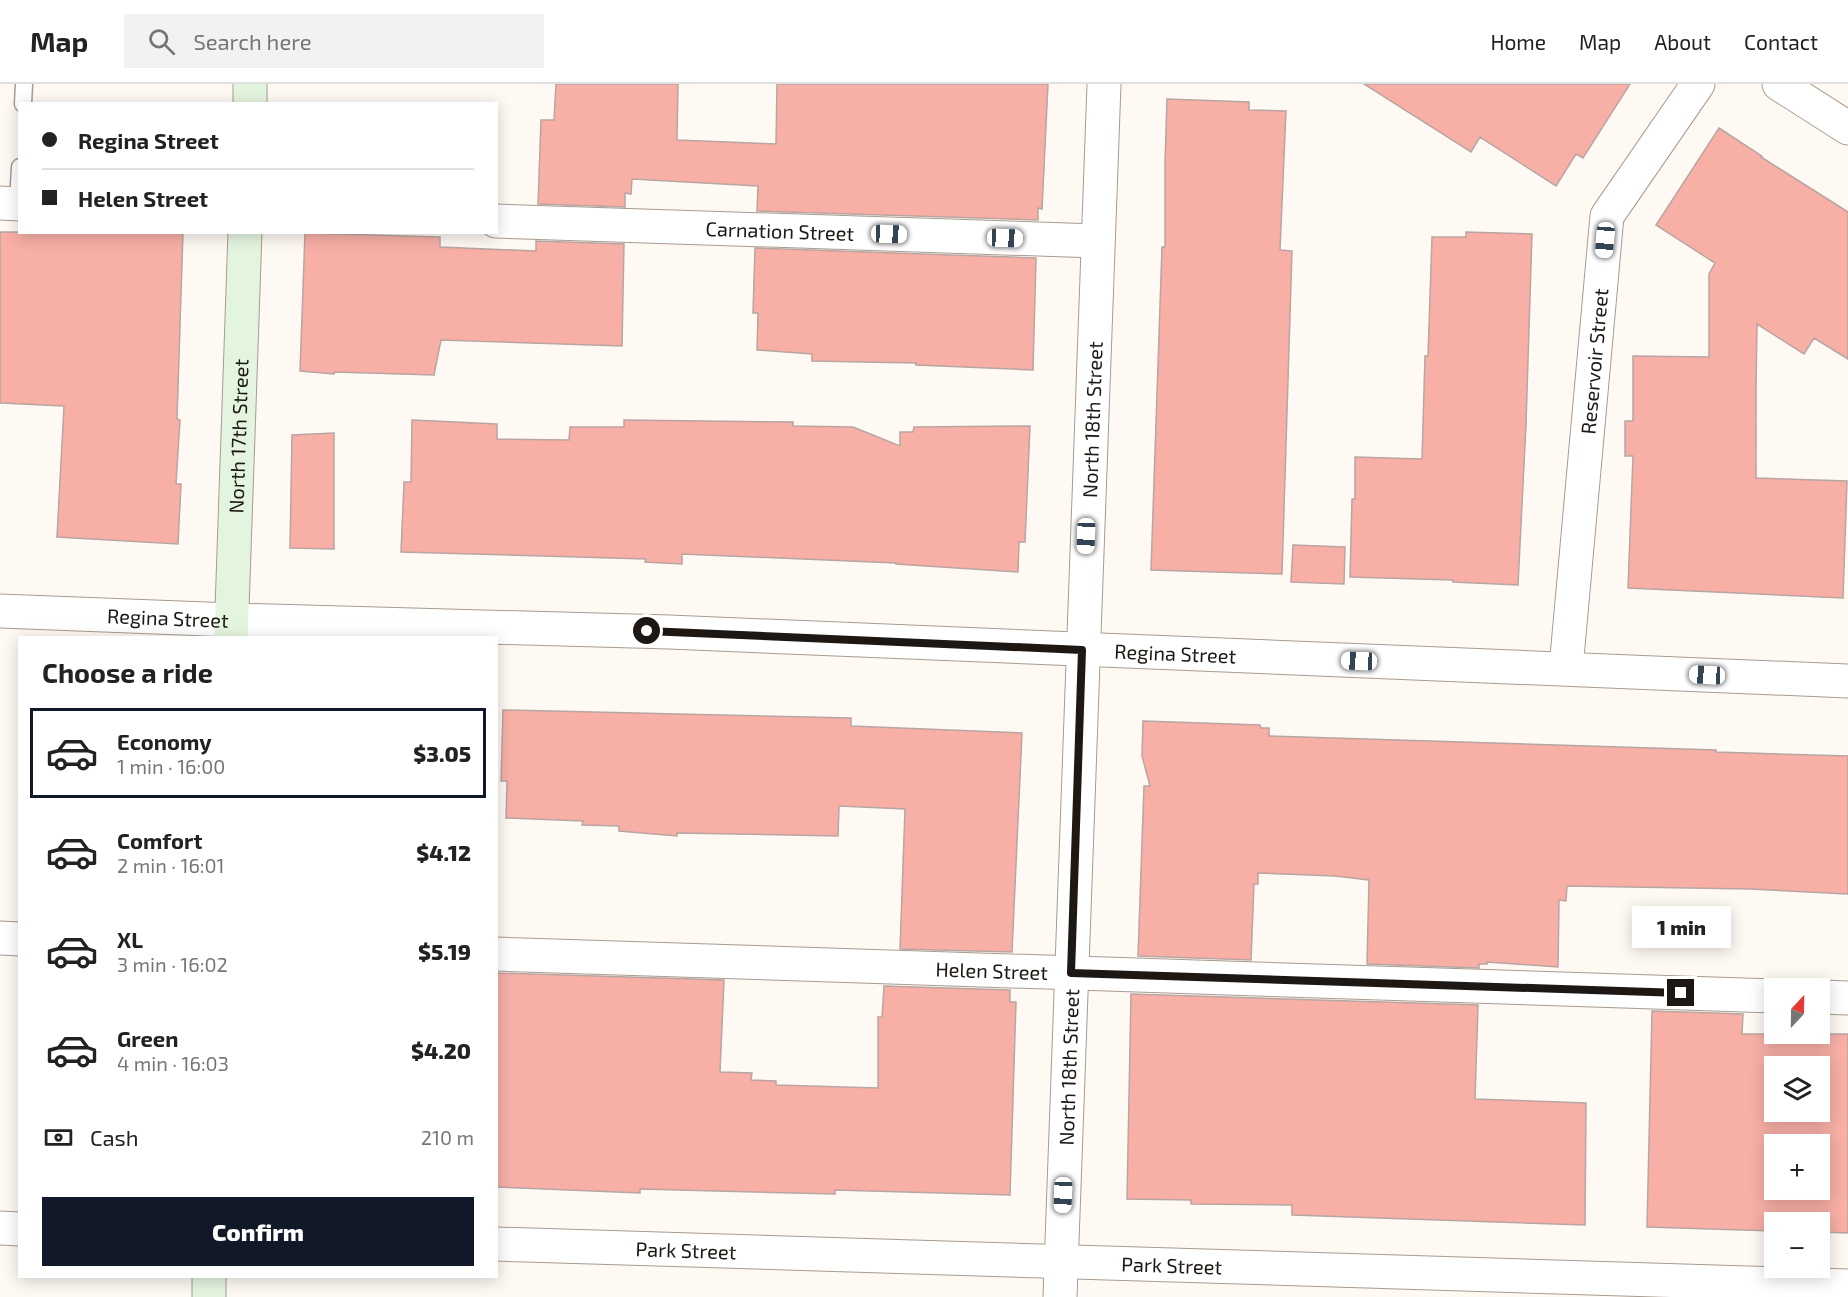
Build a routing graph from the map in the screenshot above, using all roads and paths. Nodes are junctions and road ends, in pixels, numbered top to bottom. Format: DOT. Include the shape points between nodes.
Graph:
graph roads {
  1 [pos="24,84"];
  2 [pos="250,84"];
  3 [pos="1104,84"];
  4 [pos="1698,84"];
  5 [pos="1779,84"];
  6 [pos="23,102"];
  7 [pos="250,102"];
  8 [pos="1848,128"];
  9 [pos="18,176"];
  10 [pos="12,203"];
  11 [pos="498,221"];
  12 [pos="245,234"];
  13 [pos="1097,241"];
  14 [pos="0,610"];
  15 [pos="231,629"];
  16 [pos="491,632"];
  17 [pos="1082,650"];
  18 [pos="1566,668"];
  19 [pos="1848,681"];
  20 [pos="0,938"];
  21 [pos="18,939"];
  22 [pos="498,954"];
  23 [pos="1071,973"];
  24 [pos="1764,996"];
  25 [pos="1830,997"];
  26 [pos="1848,998"];
  27 [pos="0,1228"];
  28 [pos="18,1229"];
  29 [pos="498,1244"];
  30 [pos="1061,1261"];
  31 [pos="209,1278"];
  32 [pos="1848,1286"];
  33 [pos="209,1297"];
  34 [pos="1060,1297"];
  1 -- 6 [label="lane"];
  2 -- 7 [label="main road"];
  3 -- 13 [label="street, North 18th Street"];
  4 -- 18 [label="street, Reservoir Street" via="1607,216"];
  5 -- 8 [label="street"];
  9 -- 10 [label="lane"];
  11 -- 13 [label="street, Carnation Street"];
  12 -- 15 [label="main road, North 17th Street"];
  13 -- 17 [label="street, North 18th Street"];
  14 -- 15 [label="street, Regina Street"];
  15 -- 16 [label="street, Regina Street"];
  16 -- 17 [label="street, Regina Street" via="669,632"];
  17 -- 18 [label="street, Regina Street"];
  17 -- 23 [label="street, North 18th Street"];
  18 -- 19 [label="street, Regina Street"];
  20 -- 21 [label="street"];
  22 -- 23 [label="street, Helen Street"];
  23 -- 24 [label="street, Helen Street"];
  23 -- 30 [label="street, North 18th Street"];
  25 -- 26 [label="street"];
  27 -- 28 [label="street"];
  29 -- 30 [label="street, Park Street"];
  30 -- 32 [label="street, Park Street"];
  30 -- 34 [label="street, North 18th Street"];
  31 -- 33 [label="main road"];
}
